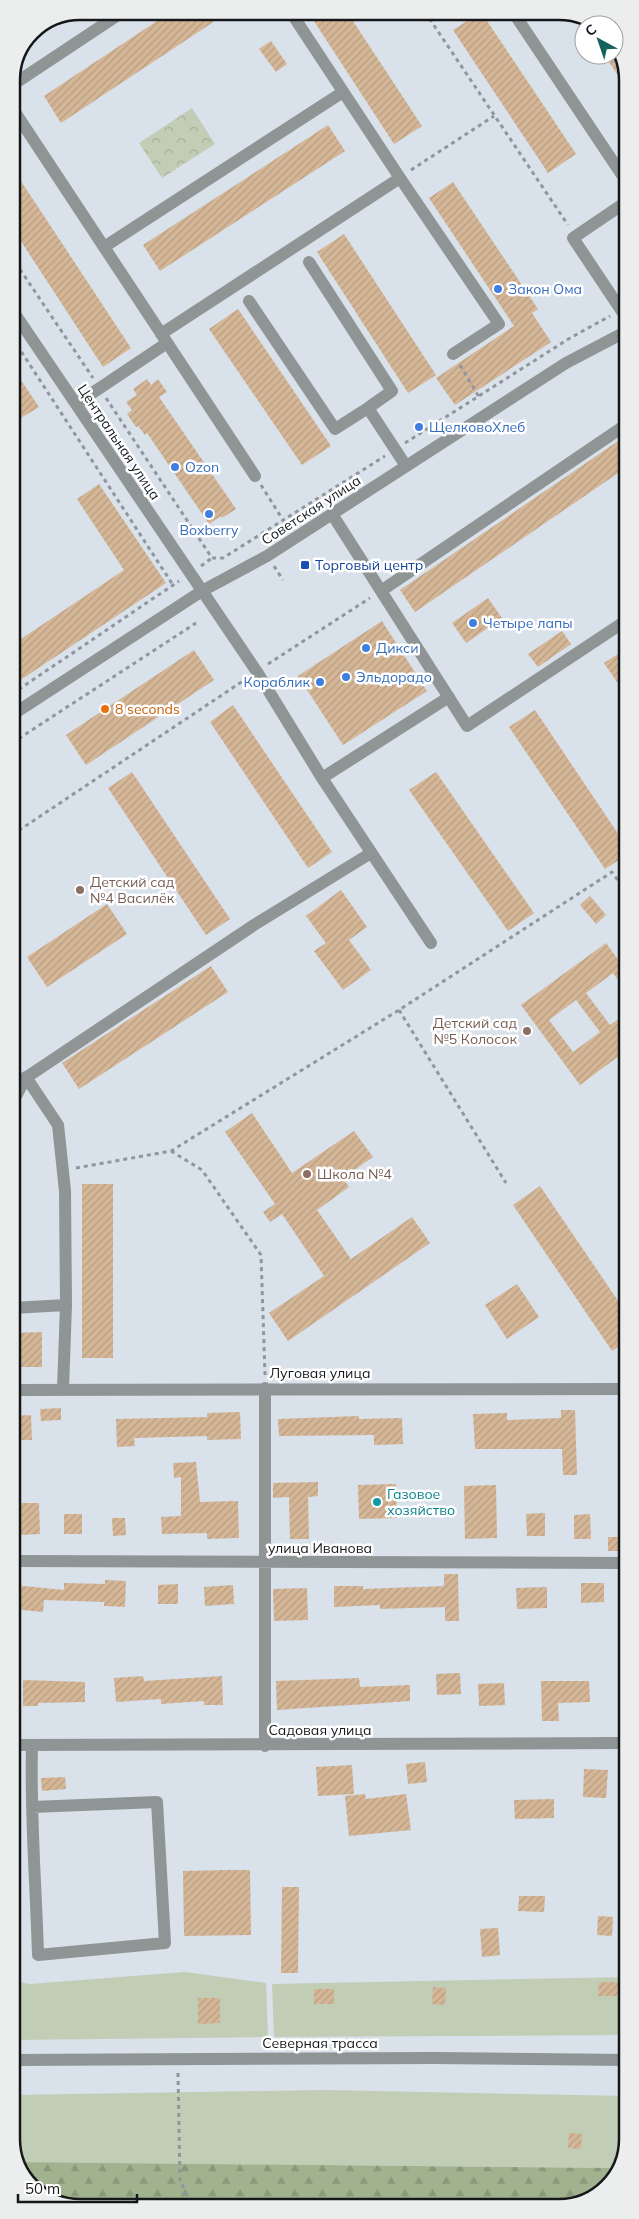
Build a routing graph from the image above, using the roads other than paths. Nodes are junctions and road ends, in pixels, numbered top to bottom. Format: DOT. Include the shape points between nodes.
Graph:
graph roads {
  1 [pos="110,20"];
  2 [pos="295,20"];
  3 [pos="518,20"];
  4 [pos="20,80"];
  5 [pos="343,92"];
  6 [pos="20,120"];
  7 [pos="619,171"];
  8 [pos="400,178"];
  9 [pos="619,207"];
  10 [pos="104,247"];
  11 [pos="309,262"];
  12 [pos="249,301"];
  13 [pos="619,307"];
  14 [pos="20,321"];
  15 [pos="619,335"];
  16 [pos="164,338"];
  17 [pos="454,354"];
  18 [pos="76,404"];
  19 [pos="368,408"];
  20 [pos="619,429"];
  21 [pos="406,466"];
  22 [pos="255,476"];
  23 [pos="332,514"];
  24 [pos="202,591"];
  25 [pos="381,591"];
  26 [pos="619,625"];
  27 [pos="449,697"];
  28 [pos="20,710"];
  29 [pos="322,778"];
  30 [pos="371,853"];
  31 [pos="431,943"];
  32 [pos="26,1077"];
  33 [pos="20,1081"];
  34 [pos="20,1089"];
  35 [pos="66,1305"];
  36 [pos="20,1308"];
  37 [pos="265,1388"];
  38 [pos="63,1389"];
  39 [pos="619,1389"];
  40 [pos="20,1390"];
  41 [pos="20,1561"];
  42 [pos="266,1562"];
  43 [pos="619,1563"];
  44 [pos="619,1744"];
  45 [pos="20,1745"];
  46 [pos="32,1745"];
  47 [pos="265,1746"];
  48 [pos="32,1807"];
  49 [pos="20,2060"];
  50 [pos="619,2060"];
  1 -- 4 [label="street"];
  2 -- 5 [label="street"];
  3 -- 7 [label="street"];
  5 -- 8 [label="street"];
  5 -- 10 [label="street"];
  6 -- 10 [label="street"];
  8 -- 16 [label="street"];
  8 -- 17 [label="street" via="499,324"];
  9 -- 13 [label="street" via="573,238"];
  10 -- 16 [label="street"];
  11 -- 19 [label="street" via="392,391"];
  12 -- 19 [label="street" via="335,428"];
  14 -- 18 [label="street, Центральная улица"];
  15 -- 21 [label="street, Советская улица" via="566,363"];
  16 -- 18 [label="street"];
  16 -- 22 [label="street"];
  18 -- 24 [label="street, Центральная улица"];
  19 -- 21 [label="street"];
  20 -- 25 [label="street"];
  21 -- 23 [label="street, Советская улица"];
  23 -- 24 [label="street, Советская улица" via="267,556"];
  23 -- 25 [label="street"];
  24 -- 28 [label="street, Советская улица"];
  24 -- 29 [label="street, Центральная улица" via="257,672"];
  25 -- 27 [label="street"];
  26 -- 27 [label="street" via="467,726"];
  27 -- 29 [label="street"];
  29 -- 30 [label="street, Центральная улица"];
  30 -- 31 [label="street, Центральная улица"];
  30 -- 32 [label="street" via="254,925"];
  32 -- 33 [label="street"];
  32 -- 34 [label="street"];
  32 -- 35 [label="street" via="58,1125 63,1171"];
  35 -- 36 [label="street"];
  35 -- 38 [label="street"];
  37 -- 38 [label="street, Луговая улица"];
  37 -- 39 [label="street, Луговая улица"];
  37 -- 42 [label="street"];
  38 -- 40 [label="street, Луговая улица"];
  41 -- 42 [label="street, улица Иванова"];
  42 -- 43 [label="street, улица Иванова"];
  42 -- 47 [label="street"];
  44 -- 47 [label="street, Садовая улица"];
  45 -- 46 [label="street, Садовая улица"];
  46 -- 47 [label="street, Садовая улица"];
  46 -- 48 [label="street"];
  48 -- 48 [label="street" via="38,1955 165,1943 157,1802"];
  49 -- 50 [label="street, Северная трасса"];
}
